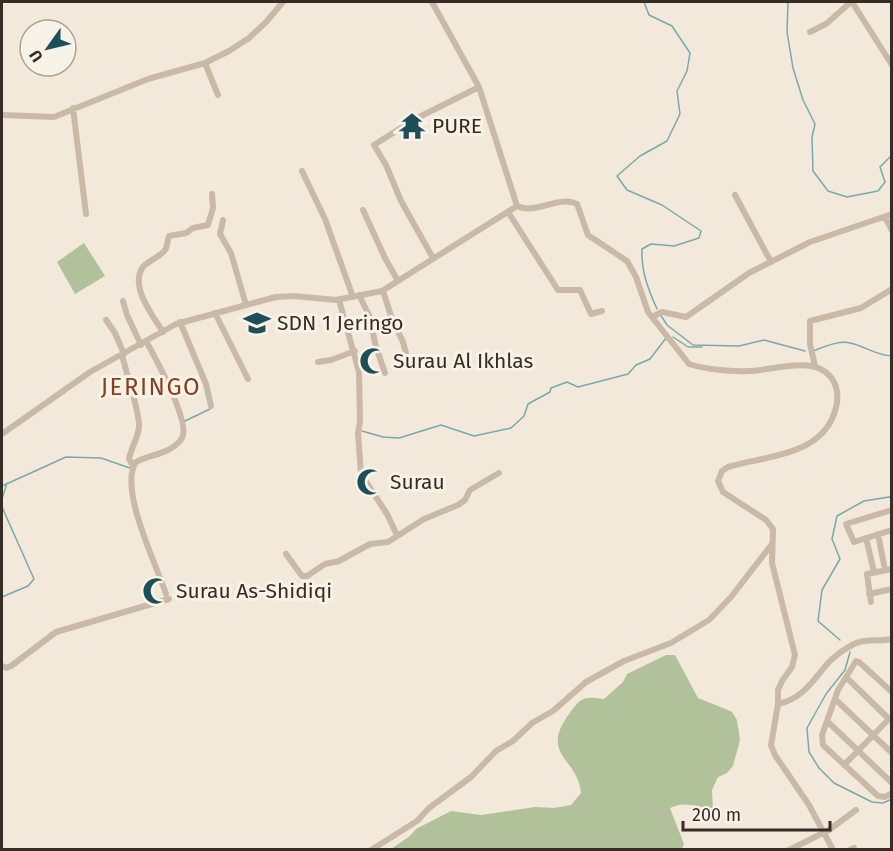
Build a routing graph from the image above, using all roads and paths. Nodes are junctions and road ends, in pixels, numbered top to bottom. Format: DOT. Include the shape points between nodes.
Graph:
graph roads {
  1 [pos="283,2"];
  2 [pos="432,2"];
  3 [pos="851,2"];
  4 [pos="810,32"];
  5 [pos="205,63"];
  6 [pos="891,65"];
  7 [pos="479,87"];
  8 [pos="218,95"];
  9 [pos="73,108"];
  10 [pos="2,115"];
  11 [pos="302,171"];
  12 [pos="212,194"];
  13 [pos="735,195"];
  14 [pos="517,206"];
  15 [pos="363,210"];
  16 [pos="508,212"];
  17 [pos="86,214"];
  18 [pos="888,215"];
  19 [pos="224,220"];
  20 [pos="891,231"];
  21 [pos="433,258"];
  22 [pos="771,262"];
  23 [pos="398,281"];
  24 [pos="891,289"];
  25 [pos="383,291"];
  26 [pos="356,296"];
  27 [pos="339,300"];
  28 [pos="123,301"];
  29 [pos="246,305"];
  30 [pos="602,311"];
  31 [pos="215,313"];
  32 [pos="652,317"];
  33 [pos="106,320"];
  34 [pos="180,322"];
  35 [pos="163,332"];
  36 [pos="143,343"];
  37 [pos="355,351"];
  38 [pos="123,355"];
  39 [pos="318,362"];
  40 [pos="815,366"];
  41 [pos="410,368"];
  42 [pos="385,373"];
  43 [pos="248,379"];
  44 [pos="211,406"];
  45 [pos="2,434"];
  46 [pos="134,466"];
  47 [pos="499,472"];
  48 [pos="891,510"];
  49 [pos="891,530"];
  50 [pos="878,534"];
  51 [pos="397,536"];
  52 [pos="866,538"];
  53 [pos="772,543"];
  54 [pos="286,554"];
  55 [pos="888,570"];
  56 [pos="873,572"];
  57 [pos="891,589"];
  58 [pos="869,594"];
  59 [pos="871,603"];
  60 [pos="891,639"];
  61 [pos="2,666"];
  62 [pos="847,678"];
  63 [pos="891,692"];
  64 [pos="835,699"];
  65 [pos="778,704"];
  66 [pos="891,719"];
  67 [pos="827,721"];
  68 [pos="873,735"];
  69 [pos="858,751"];
  70 [pos="891,753"];
  71 [pos="844,765"];
  72 [pos="891,783"];
  73 [pos="891,793"];
  74 [pos="856,810"];
  75 [pos="824,833"];
  76 [pos="371,849"];
  77 [pos="789,849"];
  78 [pos="833,849"];
  1 -- 5 [label="street" via="249,38"];
  2 -- 7 [label="street"];
  3 -- 4 [label="street"];
  3 -- 6 [label="street"];
  5 -- 8 [label="street"];
  5 -- 9 [label="street" via="148,79"];
  7 -- 14 [label="street"];
  7 -- 21 [label="street" via="374,145"];
  9 -- 10 [label="street" via="54,117"];
  9 -- 17 [label="street"];
  11 -- 26 [label="street"];
  12 -- 35 [label="street" via="208,225 169,236 165,250 140,272 142,298"];
  13 -- 22 [label="street"];
  14 -- 16 [label="street"];
  14 -- 32 [label="street" via="570,201 577,204 590,237 623,257 632,269"];
  15 -- 23 [label="street"];
  16 -- 21 [label="street"];
  16 -- 30 [label="street" via="558,290 580,290 591,314"];
  18 -- 20 [label="street"];
  18 -- 22 [label="street" via="818,238"];
  19 -- 29 [label="street" via="220,234 231,253"];
  21 -- 23 [label="street"];
  22 -- 32 [label="street" via="686,317 660,312"];
  23 -- 25 [label="street"];
  24 -- 40 [label="street" via="861,308 810,321"];
  25 -- 26 [label="street"];
  25 -- 41 [label="street"];
  26 -- 27 [label="street"];
  26 -- 42 [label="street" via="369,315"];
  27 -- 29 [label="street" via="282,296"];
  27 -- 37 [label="street"];
  28 -- 36 [label="street"];
  29 -- 31 [label="street"];
  31 -- 34 [label="street"];
  31 -- 43 [label="street"];
  32 -- 40 [label="street" via="692,365 745,372"];
  33 -- 38 [label="street"];
  34 -- 35 [label="street"];
  34 -- 44 [label="street"];
  35 -- 36 [label="street"];
  36 -- 38 [label="street"];
  36 -- 46 [label="street" via="177,402 183,432 168,450"];
  37 -- 39 [label="street"];
  37 -- 51 [label="street" via="360,381 358,433 362,474"];
  38 -- 45 [label="street" via="90,372"];
  38 -- 46 [label="street" via="139,420 130,449 129,462"];
  40 -- 53 [label="street" via="830,376 837,395 834,415 822,434 799,449 728,467 719,478 723,492 771,525"];
  46 -- 61 [label="street" via="132,483 137,516 168,596 56,632 11,666"];
  47 -- 51 [label="street" via="470,490 458,505"];
  48 -- 52 [label="street" via="846,524 854,542"];
  49 -- 50 [label="street"];
  50 -- 52 [label="street"];
  50 -- 55 [label="street"];
  51 -- 54 [label="street" via="388,542 369,544 307,576 302,576"];
  52 -- 56 [label="street"];
  53 -- 65 [label="street" via="772,563 794,651 792,667 780,685"];
  53 -- 76 [label="street" via="709,620 671,643 624,661 586,682 496,751 417,821"];
  55 -- 56 [label="street"];
  56 -- 58 [label="street" via="867,574"];
  57 -- 58 [label="street"];
  58 -- 59 [label="street"];
  60 -- 65 [label="street" via="853,645 830,661 806,689"];
  62 -- 63 [label="street" via="858,661"];
  62 -- 64 [label="street"];
  62 -- 66 [label="street"];
  64 -- 67 [label="street"];
  64 -- 68 [label="street"];
  65 -- 75 [label="street" via="772,749"];
  66 -- 68 [label="street"];
  67 -- 69 [label="street"];
  67 -- 71 [label="street" via="821,741"];
  68 -- 69 [label="street"];
  68 -- 70 [label="street"];
  69 -- 71 [label="street"];
  69 -- 72 [label="street"];
  71 -- 73 [label="street" via="878,796"];
  74 -- 75 [label="street"];
  75 -- 77 [label="street"];
  75 -- 78 [label="street"];
}
